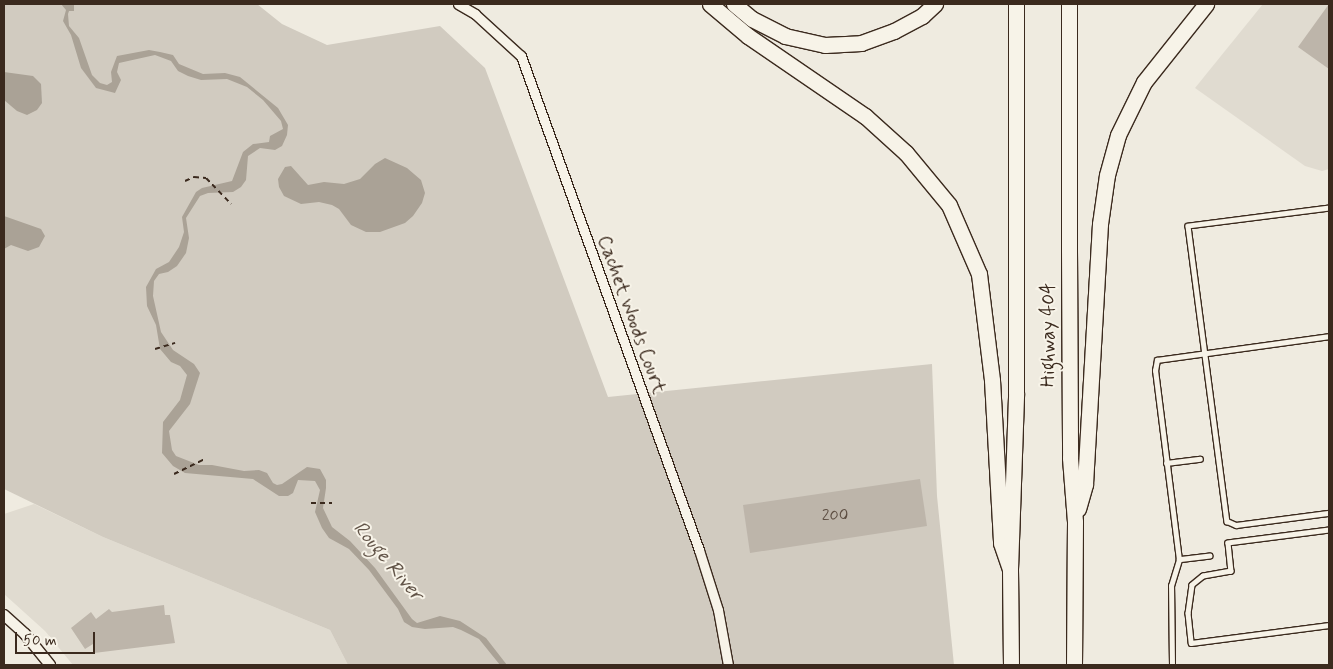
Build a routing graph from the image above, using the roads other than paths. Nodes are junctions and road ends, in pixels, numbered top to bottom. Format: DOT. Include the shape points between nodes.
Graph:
graph roads {
  1 [pos="458,4"];
  2 [pos="710,4"];
  3 [pos="734,4"];
  4 [pos="935,4"];
  5 [pos="1016,4"];
  6 [pos="1069,4"];
  7 [pos="1206,4"];
  8 [pos="1329,208"];
  9 [pos="1329,336"];
  10 [pos="1205,352"];
  11 [pos="1200,459"];
  12 [pos="1166,462"];
  13 [pos="1329,513"];
  14 [pos="1075,522"];
  15 [pos="1329,530"];
  16 [pos="1210,556"];
  17 [pos="1179,560"];
  18 [pos="1010,569"];
  19 [pos="4,615"];
  20 [pos="1329,625"];
  21 [pos="50,665"];
  22 [pos="728,665"];
  23 [pos="1011,665"];
  24 [pos="1074,665"];
  25 [pos="1172,665"];
  1 -- 22 [label="street, Cachet Woods Court" via="475,14 521,56 699,550 718,610"];
  2 -- 18 [label="highway" via="748,36 865,116 906,153 949,205 978,274 992,380 1001,543"];
  3 -- 4 [label="highway" via="752,19 785,36 825,45 861,43 894,31 922,16"];
  5 -- 18 [label="highway, Highway 404" via="1016,393"];
  6 -- 14 [label="highway, Highway 404" via="1070,458"];
  7 -- 14 [label="highway" via="1144,82 1118,135 1107,175 1100,224 1085,484"];
  8 -- 10 [label="lane" via="1188,226"];
  9 -- 10 [label="lane"];
  10 -- 12 [label="lane" via="1156,360"];
  10 -- 13 [label="lane" via="1227,521 1236,525"];
  11 -- 12 [label="lane"];
  12 -- 17 [label="lane"];
  14 -- 24 [label="highway, Highway 404"];
  15 -- 20 [label="lane" via="1228,542 1231,571 1203,576 1192,585 1188,613 1191,643"];
  16 -- 17 [label="lane"];
  17 -- 25 [label="lane" via="1171,586"];
  18 -- 23 [label="highway, Highway 404"];
  19 -- 21 [label="street" via="25,634"];
}
